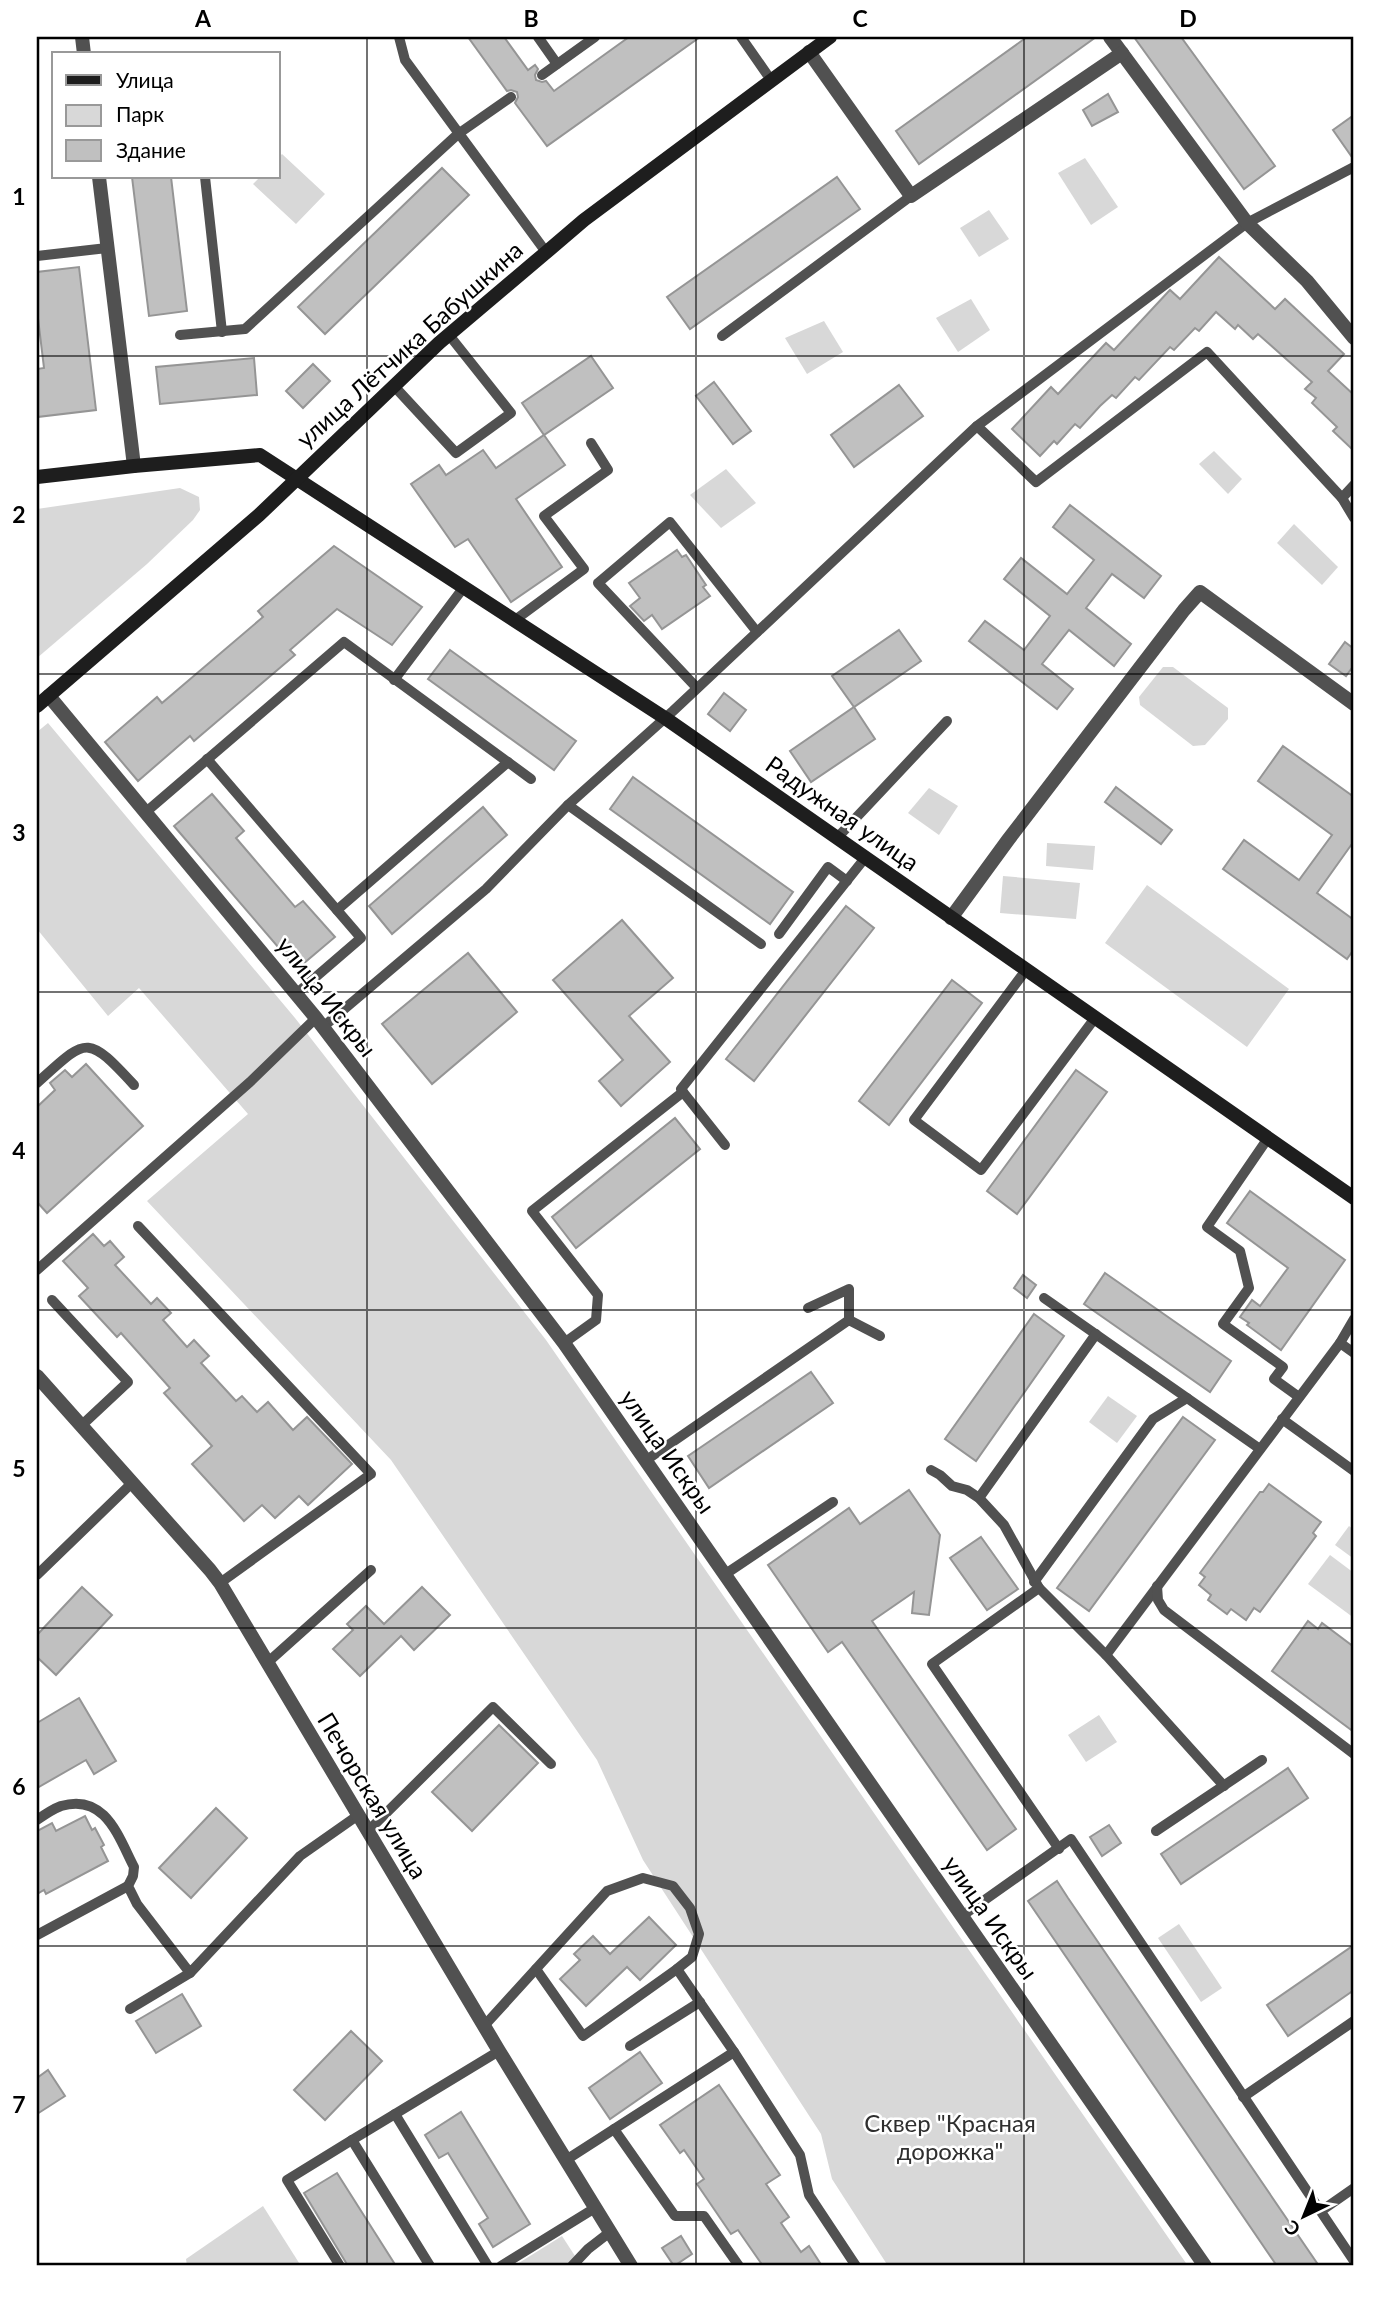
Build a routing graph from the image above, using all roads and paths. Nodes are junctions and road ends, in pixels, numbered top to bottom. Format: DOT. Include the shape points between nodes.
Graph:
graph roads {
  1 [pos="399,37"];
  2 [pos="538,37"];
  3 [pos="595,37"];
  4 [pos="741,37"];
  5 [pos="830,37"];
  6 [pos="1110,37"];
  7 [pos="809,52"];
  8 [pos="1122,53"];
  9 [pos="556,64"];
  10 [pos="542,75"];
  11 [pos="771,80"];
  12 [pos="511,97"];
  13 [pos="458,134"];
  14 [pos="1354,167"];
  15 [pos="99,178"];
  16 [pos="205,178"];
  17 [pos="911,195"];
  18 [pos="1247,223"];
  19 [pos="107,248"];
  20 [pos="546,252"];
  21 [pos="37,256"];
  22 [pos="222,332"];
  23 [pos="180,335"];
  24 [pos="449,335"];
  25 [pos="722,336"];
  26 [pos="1354,338"];
  27 [pos="394,386"];
  28 [pos="977,426"];
  29 [pos="591,443"];
  30 [pos="134,466"];
  31 [pos="37,477"];
  32 [pos="298,478"];
  33 [pos="1354,485"];
  34 [pos="1342,498"];
  35 [pos="1354,517"];
  36 [pos="464,587"];
  37 [pos="515,620"];
  38 [pos="757,632"];
  39 [pos="394,680"];
  40 [pos="697,688"];
  41 [pos="49,696"];
  42 [pos="1354,704"];
  43 [pos="37,706"];
  44 [pos="665,718"];
  45 [pos="947,722"];
  46 [pos="207,759"];
  47 [pos="508,762"];
  48 [pos="531,779"];
  49 [pos="568,805"];
  50 [pos="146,812"];
  51 [pos="837,838"];
  52 [pos="865,858"];
  53 [pos="847,881"];
  54 [pos="337,910"];
  55 [pos="951,918"];
  56 [pos="779,934"];
  57 [pos="761,944"];
  58 [pos="1026,970"];
  59 [pos="296,994"];
  60 [pos="1095,1018"];
  61 [pos="320,1023"];
  62 [pos="37,1083"];
  63 [pos="134,1086"];
  64 [pos="684,1092"];
  65 [pos="1268,1138"];
  66 [pos="725,1145"];
  67 [pos="1354,1198"];
  68 [pos="138,1226"];
  69 [pos="37,1270"];
  70 [pos="1044,1298"];
  71 [pos="52,1300"];
  72 [pos="808,1308"];
  73 [pos="1354,1319"];
  74 [pos="849,1320"];
  75 [pos="1096,1334"];
  76 [pos="880,1336"];
  77 [pos="564,1343"];
  78 [pos="1340,1343"];
  79 [pos="1354,1353"];
  80 [pos="40,1385"];
  81 [pos="1299,1397"];
  82 [pos="1187,1398"];
  83 [pos="1282,1419"];
  84 [pos="82,1425"];
  85 [pos="1260,1449"];
  86 [pos="645,1461"];
  87 [pos="931,1470"];
  88 [pos="1354,1471"];
  89 [pos="133,1482"];
  90 [pos="979,1498"];
  91 [pos="833,1503"];
  92 [pos="371,1570"];
  93 [pos="37,1575"];
  94 [pos="724,1575"];
  95 [pos="220,1583"];
  96 [pos="1036,1585"];
  97 [pos="1157,1586"];
  98 [pos="1106,1655"];
  99 [pos="267,1663"];
  100 [pos="1354,1754"];
  101 [pos="1262,1760"];
  102 [pos="551,1764"];
  103 [pos="1224,1786"];
  104 [pos="357,1816"];
  105 [pos="37,1820"];
  106 [pos="367,1832"];
  107 [pos="1156,1832"];
  108 [pos="1059,1849"];
  109 [pos="128,1886"];
  110 [pos="962,1916"];
  111 [pos="37,1934"];
  112 [pos="536,1969"];
  113 [pos="677,1969"];
  114 [pos="190,1973"];
  115 [pos="700,2002"];
  116 [pos="130,2009"];
  117 [pos="1354,2021"];
  118 [pos="484,2026"];
  119 [pos="630,2046"];
  120 [pos="499,2051"];
  121 [pos="734,2052"];
  122 [pos="1243,2097"];
  123 [pos="395,2114"];
  124 [pos="614,2129"];
  125 [pos="352,2140"];
  126 [pos="566,2160"];
  127 [pos="1354,2188"];
  128 [pos="595,2208"];
  129 [pos="1321,2211"];
  130 [pos="610,2232"];
  131 [pos="1354,2261"];
  132 [pos="340,2266"];
  133 [pos="430,2266"];
  134 [pos="488,2266"];
  135 [pos="501,2266"];
  136 [pos="572,2266"];
  137 [pos="631,2266"];
  138 [pos="739,2266"];
  139 [pos="856,2266"];
  140 [pos="1205,2266"];
  1 -- 13 [label="lane" via="405,60"];
  2 -- 9 [label="lane"];
  3 -- 9 [label="lane"];
  4 -- 11 [label="lane"];
  5 -- 7 [label="street, улица Лётчика Бабушкина"];
  6 -- 8 [label="street"];
  7 -- 11 [label="street, улица Лётчика Бабушкина"];
  7 -- 17 [label="street"];
  8 -- 17 [label="street"];
  8 -- 18 [label="street"];
  9 -- 10 [label="lane"];
  11 -- 20 [label="street, улица Лётчика Бабушкина"];
  12 -- 13 [label="lane"];
  13 -- 20 [label="lane"];
  13 -- 22 [label="lane" via="245,329"];
  14 -- 18 [label="lane"];
  15 -- 19 [label="street"];
  16 -- 22 [label="lane"];
  17 -- 25 [label="lane"];
  18 -- 26 [label="street" via="1307,281"];
  18 -- 28 [label="lane"];
  19 -- 21 [label="lane"];
  19 -- 30 [label="street"];
  20 -- 24 [label="street, улица Лётчика Бабушкина"];
  22 -- 23 [label="lane"];
  24 -- 27 [label="street, улица Лётчика Бабушкина"];
  24 -- 27 [label="lane" via="511,413 456,453"];
  27 -- 32 [label="street, улица Лётчика Бабушкина"];
  28 -- 34 [label="lane" via="1036,482 1207,352"];
  28 -- 38 [label="lane"];
  29 -- 37 [label="lane" via="608,470 544,516 584,569"];
  30 -- 31 [label="street, Радужная улица"];
  30 -- 32 [label="street, Радужная улица" via="260,455"];
  32 -- 36 [label="street, Радужная улица"];
  32 -- 41 [label="street, улица Лётчика Бабушкина"];
  33 -- 34 [label="lane"];
  34 -- 35 [label="lane"];
  36 -- 37 [label="street, Радужная улица"];
  36 -- 39 [label="lane"];
  37 -- 44 [label="street, Радужная улица"];
  38 -- 40 [label="lane"];
  38 -- 40 [label="lane" via="670,522 598,583"];
  39 -- 46 [label="lane" via="344,642"];
  39 -- 47 [label="lane"];
  40 -- 44 [label="lane"];
  41 -- 43 [label="street, улица Лётчика Бабушкина"];
  41 -- 50 [label="street, улица Искры"];
  42 -- 55 [label="street" via="1200,592"];
  44 -- 49 [label="lane"];
  44 -- 51 [label="street, Радужная улица"];
  45 -- 51 [label="lane"];
  46 -- 50 [label="lane"];
  46 -- 54 [label="lane"];
  47 -- 48 [label="lane"];
  47 -- 54 [label="lane"];
  49 -- 57 [label="lane"];
  49 -- 61 [label="lane" via="486,889"];
  50 -- 59 [label="street, улица Искры"];
  51 -- 52 [label="street, Радужная улица"];
  52 -- 53 [label="lane"];
  52 -- 55 [label="street, Радужная улица"];
  53 -- 56 [label="lane" via="828,867"];
  53 -- 64 [label="lane" via="681,1089"];
  54 -- 59 [label="lane" via="361,937"];
  55 -- 58 [label="street, Радужная улица"];
  58 -- 60 [label="street, Радужная улица"];
  58 -- 60 [label="lane" via="914,1121 981,1170"];
  59 -- 61 [label="street, улица Искры"];
  60 -- 65 [label="street, Радужная улица"];
  61 -- 69 [label="lane"];
  61 -- 77 [label="street, улица Искры"];
  62 -- 63 [label="lane" via="74,1050 89,1046 106,1054"];
  64 -- 66 [label="lane"];
  64 -- 77 [label="lane" via="532,1212 598,1295 596,1320"];
  65 -- 67 [label="street, Радужная улица"];
  65 -- 81 [label="lane" via="1207,1227 1240,1251 1249,1288 1223,1324 1283,1367 1274,1379"];
  68 -- 95 [label="lane" via="371,1474"];
  70 -- 75 [label="lane"];
  71 -- 84 [label="lane" via="128,1382"];
  72 -- 74 [label="lane" via="849,1289"];
  73 -- 78 [label="lane"];
  74 -- 76 [label="lane"];
  74 -- 86 [label="lane"];
  75 -- 82 [label="lane"];
  75 -- 90 [label="lane"];
  77 -- 86 [label="street, улица Искры"];
  78 -- 79 [label="lane"];
  78 -- 81 [label="lane"];
  80 -- 84 [label="street, Печорская улица"];
  81 -- 83 [label="lane"];
  82 -- 85 [label="lane"];
  82 -- 96 [label="lane" via="1153,1419"];
  83 -- 85 [label="lane"];
  83 -- 88 [label="lane"];
  84 -- 89 [label="street, Печорская улица"];
  85 -- 97 [label="lane"];
  86 -- 94 [label="street, улица Искры"];
  87 -- 90 [label="lane"];
  89 -- 93 [label="lane"];
  89 -- 95 [label="street, Печорская улица"];
  90 -- 96 [label="lane" via="1004,1525"];
  91 -- 94 [label="lane"];
  92 -- 99 [label="lane"];
  94 -- 110 [label="street, улица Искры"];
  95 -- 99 [label="street, Печорская улица"];
  96 -- 98 [label="lane"];
  96 -- 108 [label="lane" via="932,1664"];
  97 -- 98 [label="lane"];
  97 -- 100 [label="lane" via="1164,1610"];
  98 -- 103 [label="lane"];
  99 -- 104 [label="street, Печорская улица"];
  101 -- 103 [label="lane"];
  102 -- 106 [label="lane" via="493,1707"];
  103 -- 107 [label="lane"];
  104 -- 106 [label="street, Печорская улица"];
  104 -- 114 [label="lane" via="300,1856"];
  105 -- 109 [label="lane" via="61,1806 80,1804 106,1814 134,1867"];
  106 -- 118 [label="street, Печорская улица"];
  108 -- 110 [label="lane"];
  108 -- 122 [label="lane" via="1072,1839"];
  109 -- 111 [label="lane"];
  109 -- 114 [label="lane"];
  110 -- 140 [label="street, улица Искры"];
  112 -- 113 [label="lane" via="583,2036"];
  112 -- 113 [label="lane" via="607,1891 643,1878 673,1886 690,1908 699,1934 692,1957"];
  112 -- 118 [label="lane"];
  113 -- 115 [label="lane"];
  114 -- 116 [label="lane"];
  115 -- 119 [label="lane"];
  115 -- 121 [label="lane"];
  117 -- 122 [label="lane"];
  118 -- 120 [label="street, Печорская улица"];
  120 -- 123 [label="lane"];
  120 -- 126 [label="street, Печорская улица"];
  121 -- 124 [label="lane"];
  121 -- 139 [label="lane" via="800,2155 809,2195"];
  122 -- 129 [label="lane"];
  123 -- 125 [label="lane"];
  123 -- 134 [label="lane"];
  124 -- 126 [label="lane"];
  124 -- 138 [label="lane" via="675,2216 704,2216"];
  125 -- 132 [label="lane" via="287,2180"];
  125 -- 133 [label="lane"];
  126 -- 128 [label="street, Печорская улица"];
  127 -- 129 [label="lane"];
  128 -- 130 [label="street, Печорская улица"];
  128 -- 135 [label="lane"];
  129 -- 131 [label="lane"];
  130 -- 136 [label="lane"];
  130 -- 137 [label="street, Печорская улица"];
}
